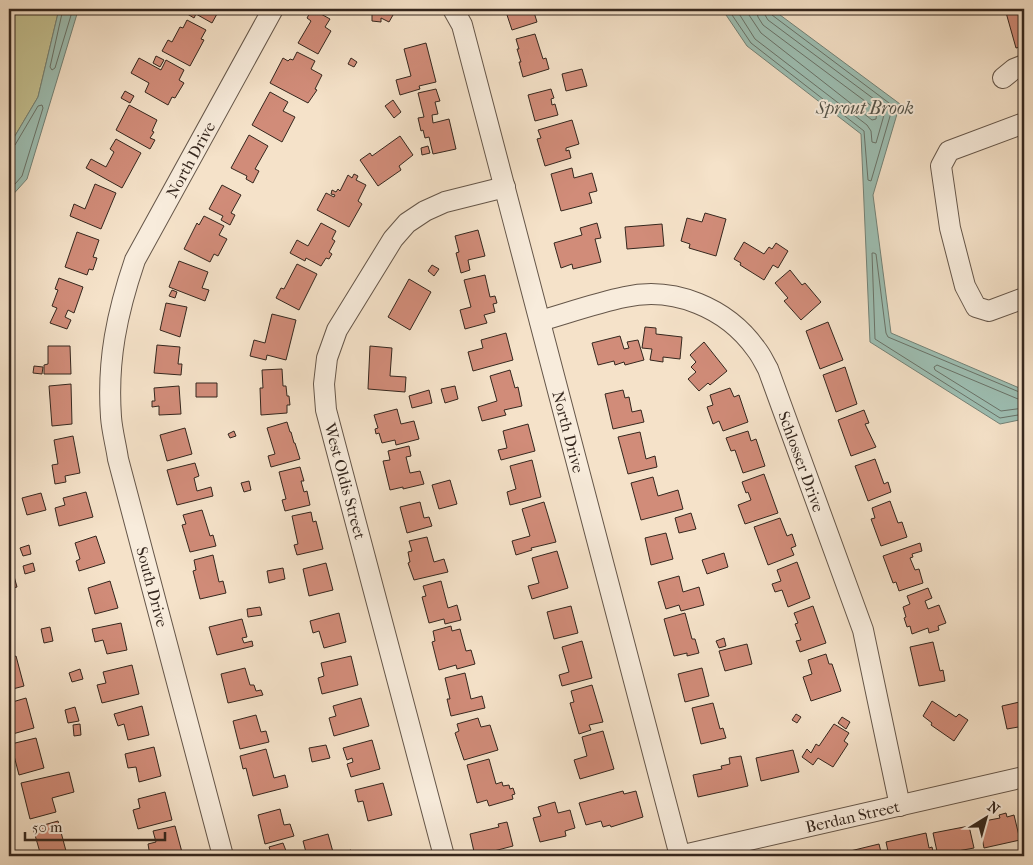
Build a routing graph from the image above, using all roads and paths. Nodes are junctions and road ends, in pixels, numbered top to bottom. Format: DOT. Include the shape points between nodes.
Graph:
graph roads {
  1 [pos="273,9"];
  2 [pos="453,9"];
  3 [pos="1024,65"];
  4 [pos="1003,78"];
  5 [pos="1024,123"];
  6 [pos="505,187"];
  7 [pos="1024,298"];
  8 [pos="119,314"];
  9 [pos="540,321"];
  10 [pos="1024,777"];
  11 [pos="900,806"];
  12 [pos="223,856"];
  13 [pos="444,856"];
  14 [pos="686,856"];
  1 -- 8 [label="street, North Drive" via="135,260"];
  2 -- 6 [label="street, North Drive" via="462,25"];
  3 -- 4 [label="street"];
  5 -- 7 [label="street" via="949,151 941,166 952,235 965,286 976,307 989,311"];
  6 -- 9 [label="street, North Drive"];
  6 -- 13 [label="street, West Oldis Street" via="445,202 407,223 393,239 337,330 327,358 324,384 326,410"];
  8 -- 12 [label="street, South Drive" via="110,378 111,419 118,459"];
  9 -- 11 [label="street, Schlosser Drive" via="626,297 672,296 696,302 718,313 757,349 768,368 862,630"];
  9 -- 14 [label="street, North Drive"];
  10 -- 11 [label="street, Berdan Street"];
  11 -- 14 [label="street, Berdan Street"];
}
